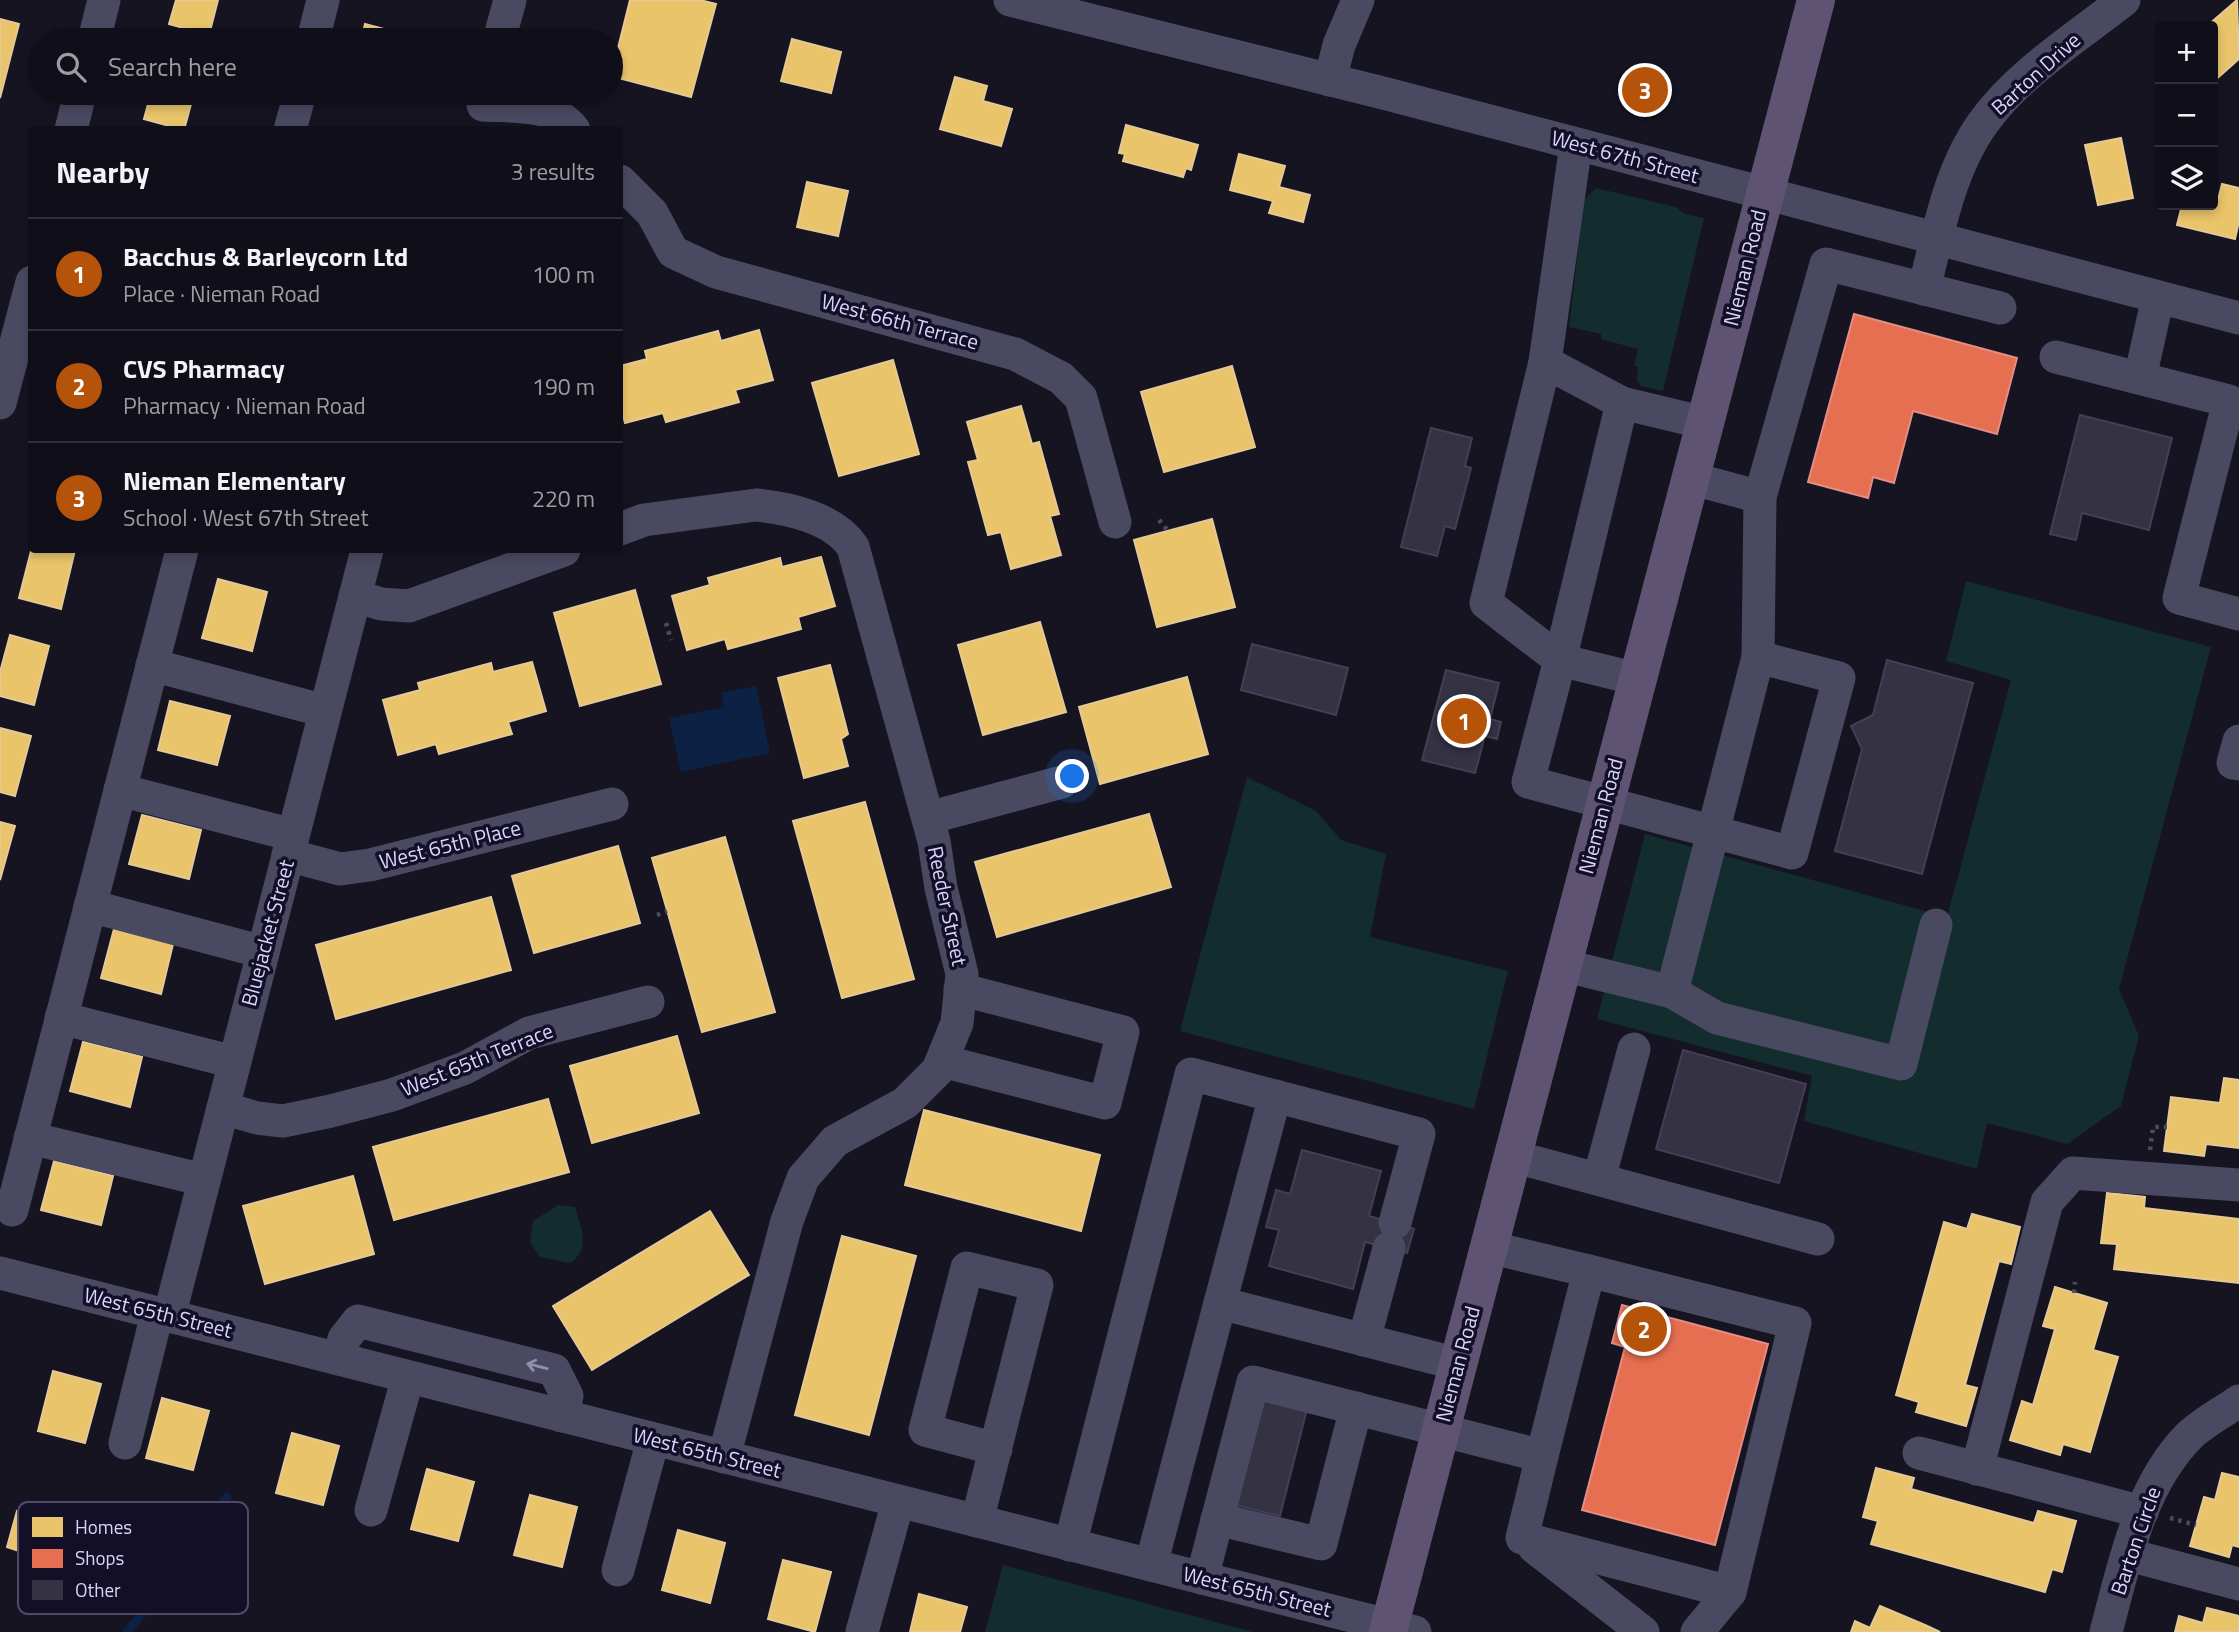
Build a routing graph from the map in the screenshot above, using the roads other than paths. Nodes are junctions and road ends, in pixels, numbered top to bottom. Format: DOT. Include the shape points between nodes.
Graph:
graph roads {
  1 [pos="104,0"];
  2 [pos="323,0"];
  3 [pos="510,0"];
  4 [pos="1010,0"];
  5 [pos="1358,0"];
  6 [pos="1816,0"];
  7 [pos="2124,0"];
  8 [pos="97,28"];
  9 [pos="316,28"];
  10 [pos="502,28"];
  11 [pos="1330,80"];
  12 [pos="77,105"];
  13 [pos="297,105"];
  14 [pos="482,109"];
  15 [pos="72,126"];
  16 [pos="291,126"];
  17 [pos="571,126"];
  18 [pos="1576,144"];
  19 [pos="623,184"];
  20 [pos="1764,194"];
  21 [pos="1936,241"];
  22 [pos="1924,289"];
  23 [pos="28,297"];
  24 [pos="2158,297"];
  25 [pos="2000,308"];
  26 [pos="2239,318"];
  27 [pos="2056,357"];
  28 [pos="1545,362"];
  29 [pos="2140,378"];
  30 [pos="0,403"];
  31 [pos="1622,403"];
  32 [pos="1704,423"];
  33 [pos="1690,478"];
  34 [pos="1760,497"];
  35 [pos="1115,522"];
  36 [pos="623,528"];
  37 [pos="181,553"];
  38 [pos="367,553"];
  39 [pos="556,553"];
  40 [pos="355,596"];
  41 [pos="2239,614"];
  42 [pos="1758,657"];
  43 [pos="1560,660"];
  44 [pos="152,665"];
  45 [pos="1637,679"];
  46 [pos="325,711"];
  47 [pos="1062,782"];
  48 [pos="120,790"];
  49 [pos="1605,803"];
  50 [pos="612,804"];
  51 [pos="928,817"];
  52 [pos="1712,831"];
  53 [pos="291,845"];
  54 [pos="90,906"];
  55 [pos="1936,925"];
  56 [pos="263,952"];
  57 [pos="1562,965"];
  58 [pos="960,989"];
  59 [pos="1672,992"];
  60 [pos="648,1002"];
  61 [pos="61,1018"];
  62 [pos="1634,1049"];
  63 [pos="942,1061"];
  64 [pos="234,1062"];
  65 [pos="1275,1096"];
  66 [pos="223,1108"];
  67 [pos="30,1138"];
  68 [pos="1512,1156"];
  69 [pos="1599,1179"];
  70 [pos="204,1180"];
  71 [pos="2239,1185"];
  72 [pos="12,1210"];
  73 [pos="1818,1239"];
  74 [pos="1489,1247"];
  75 [pos="1589,1271"];
  76 [pos="2,1280"];
  77 [pos="1220,1303"];
  78 [pos="163,1315"];
  79 [pos="1364,1340"];
  80 [pos="339,1359"];
  81 [pos="1458,1364"];
  82 [pos="408,1377"];
  83 [pos="2239,1401"];
  84 [pos="1356,1408"];
  85 [pos="562,1416"];
  86 [pos="1441,1430"];
  87 [pos="653,1440"];
  88 [pos="125,1443"];
  89 [pos="996,1448"];
  90 [pos="1919,1453"];
  91 [pos="724,1457"];
  92 [pos="1542,1457"];
  93 [pos="1977,1469"];
  94 [pos="898,1502"];
  95 [pos="371,1510"];
  96 [pos="2142,1513"];
  97 [pos="1217,1519"];
  98 [pos="977,1521"];
  99 [pos="1522,1538"];
  100 [pos="1070,1545"];
  101 [pos="2129,1555"];
  102 [pos="1151,1565"];
  103 [pos="618,1570"];
  104 [pos="1202,1578"];
  105 [pos="2239,1584"];
  106 [pos="1730,1592"];
  107 [pos="1397,1630"];
  108 [pos="862,1632"];
  109 [pos="1643,1632"];
  110 [pos="1697,1632"];
  111 [pos="2106,1632"];
  1 -- 8 [label="street"];
  2 -- 9 [label="street"];
  3 -- 10 [label="street"];
  4 -- 11 [label="street, West 67th Street"];
  5 -- 11 [label="street"];
  6 -- 20 [label="main road, Nieman Road"];
  7 -- 21 [label="street, Barton Drive" via="2024,80 1984,121 1951,190"];
  11 -- 18 [label="street, West 67th Street"];
  12 -- 15 [label="street"];
  13 -- 16 [label="street"];
  14 -- 17 [label="street" via="546,108"];
  18 -- 20 [label="street, West 67th Street"];
  18 -- 28 [label="street"];
  19 -- 35 [label="street, West 66th Terrace" via="652,213 673,252 716,272 1015,354 1061,378 1081,398"];
  20 -- 21 [label="street, West 67th Street"];
  20 -- 32 [label="main road, Nieman Road"];
  21 -- 22 [label="street, Barton Drive"];
  21 -- 24 [label="street, West 67th Street"];
  22 -- 25 [label="street"];
  22 -- 34 [label="street" via="1826,264"];
  23 -- 30 [label="street"];
  24 -- 26 [label="street, West 67th Street"];
  24 -- 29 [label="street"];
  27 -- 29 [label="street"];
  28 -- 31 [label="street"];
  28 -- 43 [label="street" via="1486,603"];
  29 -- 41 [label="street" via="2228,401 2179,598"];
  31 -- 32 [label="street"];
  31 -- 43 [label="street"];
  32 -- 33 [label="main road, Nieman Road"];
  33 -- 34 [label="street"];
  33 -- 45 [label="main road, Nieman Road"];
  34 -- 42 [label="street"];
  36 -- 51 [label="street, Reeder Street" via="644,520 756,505 830,524 846,536 853,547"];
  37 -- 44 [label="street"];
  38 -- 40 [label="street, Bluejacket Street"];
  39 -- 40 [label="street" via="409,606"];
  40 -- 46 [label="street, Bluejacket Street"];
  42 -- 52 [label="street"];
  42 -- 52 [label="street" via="1839,678 1792,853"];
  43 -- 45 [label="street"];
  43 -- 49 [label="street" via="1528,782"];
  44 -- 46 [label="street"];
  44 -- 48 [label="street"];
  45 -- 49 [label="main road, Nieman Road"];
  46 -- 53 [label="street, Bluejacket Street"];
  47 -- 51 [label="street"];
  48 -- 53 [label="street, West 65th Place"];
  48 -- 54 [label="street"];
  49 -- 52 [label="street"];
  49 -- 57 [label="main road, Nieman Road"];
  50 -- 53 [label="street, West 65th Place" via="341,869"];
  51 -- 58 [label="street, Reeder Street" via="962,974"];
  52 -- 59 [label="street"];
  53 -- 56 [label="street, Bluejacket Street"];
  54 -- 56 [label="street"];
  54 -- 61 [label="street"];
  55 -- 59 [label="street" via="1900,1064 1717,1018"];
  56 -- 64 [label="street, Bluejacket Street"];
  57 -- 59 [label="street"];
  57 -- 68 [label="main road, Nieman Road"];
  58 -- 63 [label="street, Reeder Street" via="957,1023"];
  58 -- 63 [label="street" via="1123,1032 1120,1044 1104,1103"];
  60 -- 66 [label="street, West 65th Terrace" via="529,1033 465,1068 331,1111 283,1121"];
  61 -- 64 [label="street"];
  61 -- 67 [label="street"];
  62 -- 69 [label="street"];
  63 -- 91 [label="street, Reeder Street" via="905,1103 835,1141 803,1178 787,1220"];
  64 -- 66 [label="street, Bluejacket Street"];
  65 -- 77 [label="street"];
  65 -- 79 [label="street" via="1419,1133"];
  65 -- 100 [label="street" via="1191,1074"];
  66 -- 70 [label="street, Bluejacket Street"];
  67 -- 70 [label="street"];
  67 -- 72 [label="street"];
  68 -- 69 [label="street"];
  68 -- 74 [label="main road, Nieman Road"];
  69 -- 73 [label="street"];
  70 -- 78 [label="street, Bluejacket Street"];
  71 -- 93 [label="street" via="2073,1173 2047,1202"];
  74 -- 75 [label="street"];
  74 -- 81 [label="main road, Nieman Road"];
  75 -- 92 [label="street"];
  75 -- 106 [label="street" via="1795,1324"];
  76 -- 78 [label="street, West 65th Street"];
  77 -- 79 [label="street"];
  77 -- 102 [label="street"];
  78 -- 80 [label="street, West 65th Street"];
  78 -- 88 [label="street, Bluejacket Street"];
  79 -- 81 [label="street"];
  80 -- 82 [label="street, West 65th Street"];
  85 -- 80 [label="street, one-way" via="568,1396 554,1370 358,1321 344,1339"];
  81 -- 86 [label="main road, Nieman Road"];
  82 -- 85 [label="street, West 65th Street"];
  82 -- 95 [label="street"];
  83 -- 96 [label="street, Barton Circle" via="2191,1434 2166,1464"];
  84 -- 86 [label="street"];
  84 -- 97 [label="street" via="1321,1544"];
  84 -- 97 [label="street" via="1253,1382"];
  85 -- 87 [label="street, West 65th Street"];
  86 -- 92 [label="street"];
  86 -- 107 [label="main road, Nieman Road"];
  87 -- 91 [label="street, West 65th Street"];
  87 -- 103 [label="street"];
  89 -- 89 [label="street" via="1037,1285 967,1268 925,1430"];
  89 -- 98 [label="street"];
  90 -- 93 [label="street"];
  91 -- 94 [label="street, West 65th Street"];
  92 -- 99 [label="street"];
  93 -- 96 [label="street"];
  94 -- 98 [label="street, West 65th Street"];
  94 -- 108 [label="street"];
  96 -- 101 [label="street, Barton Circle"];
  97 -- 104 [label="street"];
  98 -- 100 [label="street, West 65th Street"];
  99 -- 106 [label="street"];
  99 -- 109 [label="street"];
  100 -- 102 [label="street, West 65th Street"];
  101 -- 105 [label="street"];
  101 -- 111 [label="street, Barton Circle"];
  102 -- 104 [label="street, West 65th Street"];
  104 -- 107 [label="street, West 65th Street"];
  106 -- 110 [label="street"];
}
